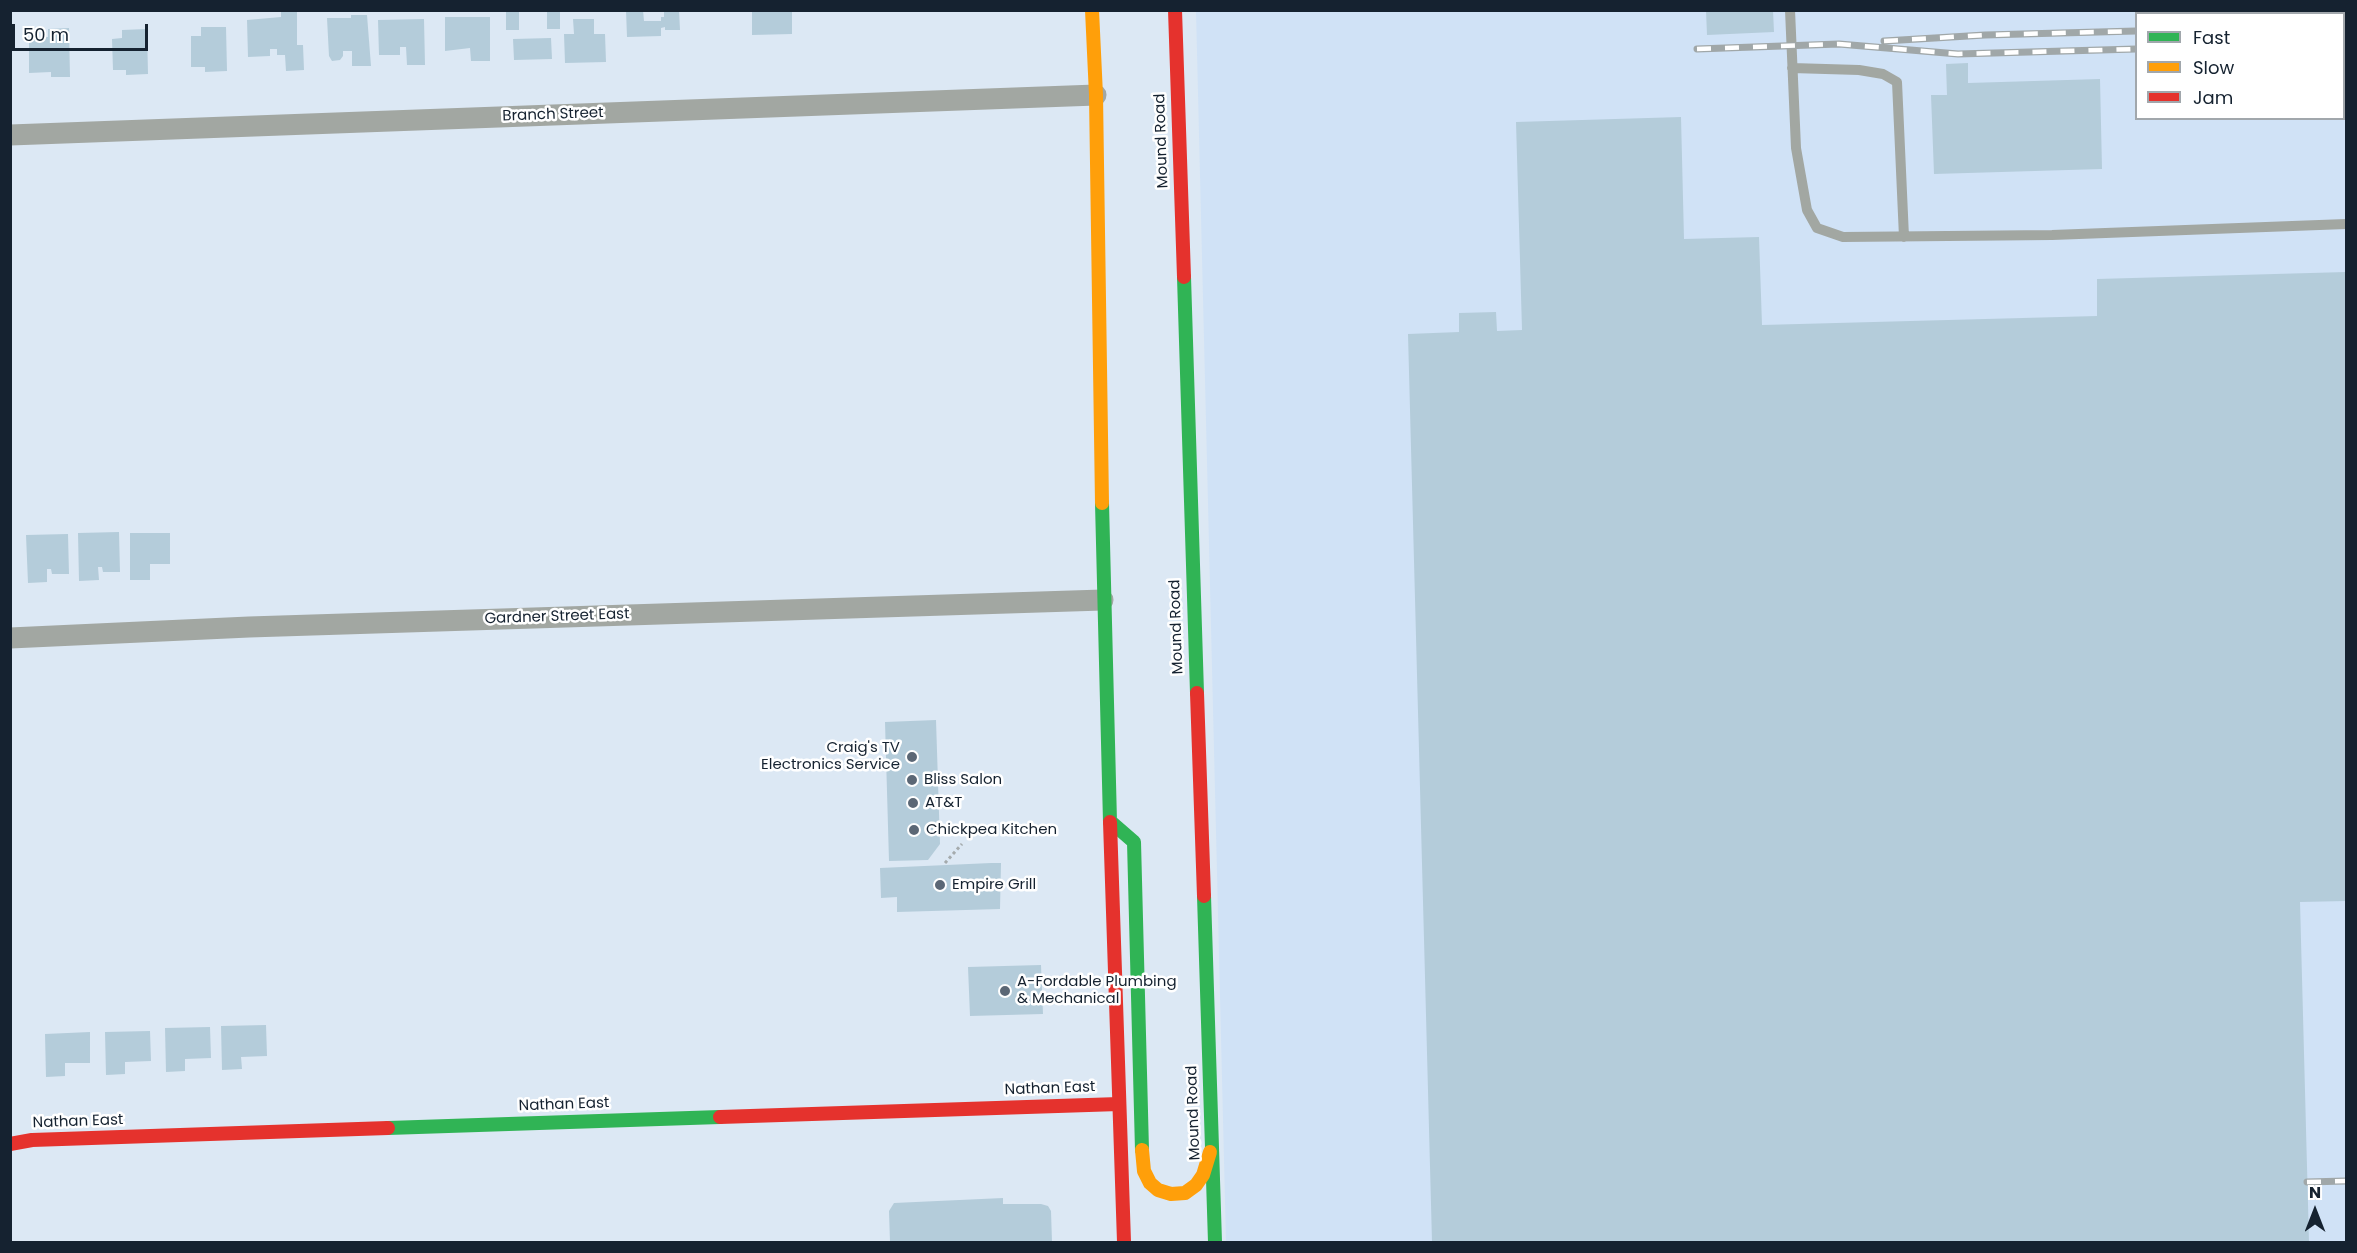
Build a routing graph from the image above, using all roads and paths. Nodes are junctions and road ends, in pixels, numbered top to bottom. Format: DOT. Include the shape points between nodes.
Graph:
graph roads {
  1 [pos="1092,10"];
  2 [pos="1175,10"];
  3 [pos="1790,10"];
  4 [pos="1792,68"];
  5 [pos="1096,95"];
  6 [pos="10,135"];
  7 [pos="2346,224"];
  8 [pos="1904,237"];
  9 [pos="1171,315"];
  10 [pos="1185,378"];
  11 [pos="1103,600"];
  12 [pos="10,638"];
  13 [pos="1111,822"];
  14 [pos="962,844"];
  15 [pos="945,863"];
  16 [pos="1119,1104"];
  17 [pos="10,1144"];
  18 [pos="1212,1147"];
  19 [pos="1124,1242"];
  20 [pos="1215,1242"];
  1 -- 5 [label="main road"];
  2 -- 10 [label="main road, Mound Road"];
  3 -- 4 [label="lane"];
  4 -- 8 [label="lane" via="1796,148 1806,210 1816,228 1843,237"];
  4 -- 8 [label="lane" via="1859,70 1883,74 1897,82"];
  5 -- 6 [label="street, Branch Street"];
  5 -- 11 [label="main road"];
  7 -- 8 [label="lane"];
  9 -- 10 [label="main road"];
  10 -- 18 [label="main road, Mound Road"];
  11 -- 12 [label="street, Gardner Street East"];
  11 -- 13 [label="main road"];
  13 -- 16 [label="main road"];
  13 -- 18 [label="main road" via="1134,842 1144,1171 1158,1190 1185,1193 1203,1175"];
  14 -- 15 [label="path"];
  16 -- 17 [label="main road, Nathan East" via="32,1140"];
  16 -- 19 [label="main road"];
  18 -- 20 [label="main road, Mound Road"];
}
